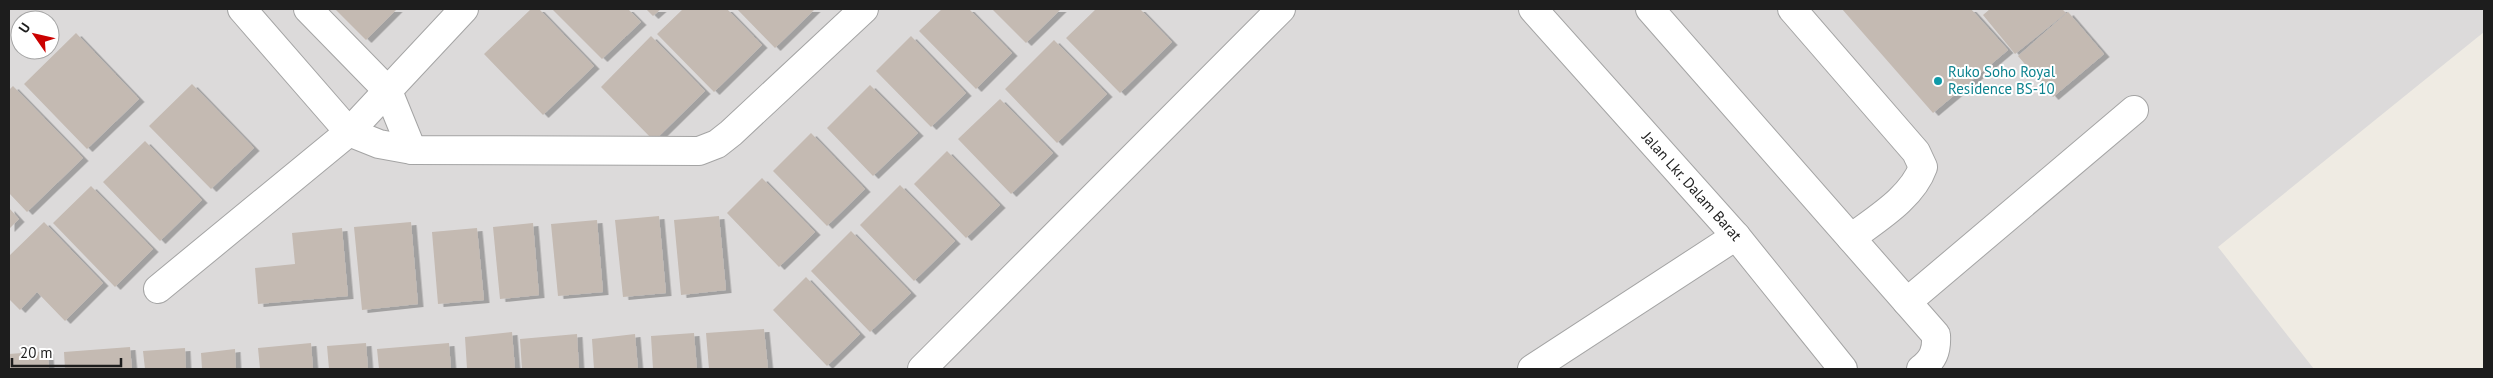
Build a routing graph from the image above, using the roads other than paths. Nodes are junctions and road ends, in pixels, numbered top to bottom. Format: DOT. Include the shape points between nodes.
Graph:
graph roads {
  1 [pos="242,9"];
  2 [pos="308,9"];
  3 [pos="464,9"];
  4 [pos="864,9"];
  5 [pos="1281,9"];
  6 [pos="1533,9"];
  7 [pos="1650,9"];
  8 [pos="1792,9"];
  9 [pos="388,91"];
  10 [pos="2134,110"];
  11 [pos="349,132"];
  12 [pos="412,150"];
  13 [pos="1736,236"];
  14 [pos="1851,238"];
  15 [pos="158,289"];
  16 [pos="1907,302"];
  17 [pos="922,369"];
  18 [pos="1532,369"];
  19 [pos="1843,369"];
  20 [pos="1921,369"];
  1 -- 11 [label="street"];
  2 -- 9 [label="street"];
  3 -- 9 [label="street"];
  4 -- 12 [label="street" via="730,133 717,144 699,151"];
  5 -- 17 [label="street"];
  6 -- 13 [label="street, Jalan Lkr. Dalam Barat"];
  7 -- 14 [label="street"];
  8 -- 14 [label="street" via="1916,152 1923,167 1919,179 1895,204"];
  9 -- 11 [label="street"];
  9 -- 12 [label="street"];
  10 -- 16 [label="street"];
  11 -- 12 [label="street" via="379,144"];
  11 -- 15 [label="street"];
  13 -- 18 [label="street"];
  13 -- 19 [label="street, Jalan Lkr. Dalam Barat"];
  14 -- 16 [label="street"];
  16 -- 20 [label="street" via="1936,335 1937,347 1931,361"];
}
